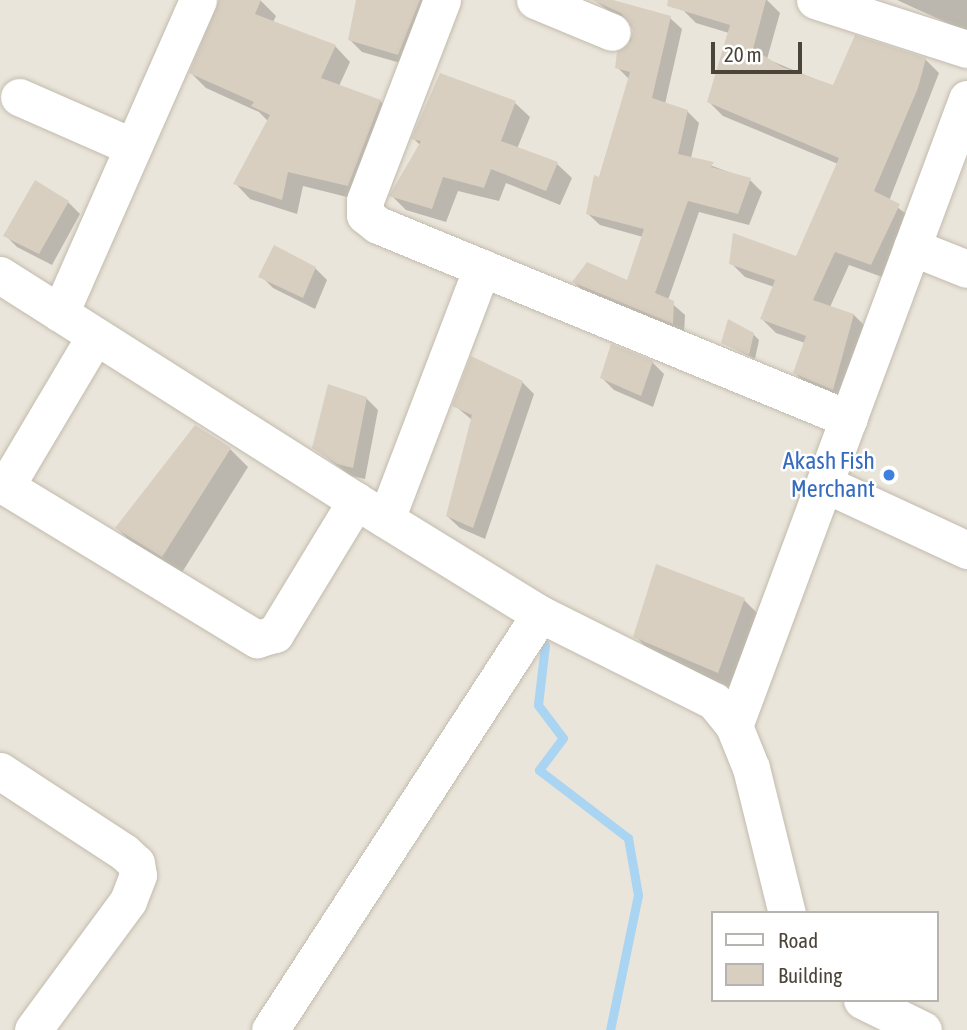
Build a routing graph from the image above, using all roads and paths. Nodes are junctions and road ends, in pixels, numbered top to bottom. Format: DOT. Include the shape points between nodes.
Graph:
graph roads {
  1 [pos="198,0"];
  2 [pos="442,0"];
  3 [pos="535,0"];
  4 [pos="815,0"];
  5 [pos="612,32"];
  6 [pos="967,49"];
  7 [pos="19,97"];
  8 [pos="967,99"];
  9 [pos="133,147"];
  10 [pos="912,247"];
  11 [pos="482,268"];
  12 [pos="967,269"];
  13 [pos="0,275"];
  14 [pos="60,313"];
  15 [pos="95,335"];
  16 [pos="849,419"];
  17 [pos="825,484"];
  18 [pos="3,485"];
  19 [pos="371,510"];
  20 [pos="967,550"];
  21 [pos="540,614"];
  22 [pos="734,726"];
  23 [pos="0,771"];
  24 [pos="787,911"];
  25 [pos="866,1002"];
  26 [pos="33,1030"];
  27 [pos="270,1030"];
  28 [pos="923,1030"];
  1 -- 9 [label="street"];
  2 -- 11 [label="street" via="365,201 365,215 378,225"];
  3 -- 5 [label="street"];
  4 -- 6 [label="street"];
  7 -- 9 [label="street"];
  8 -- 10 [label="street"];
  9 -- 14 [label="street"];
  10 -- 12 [label="street"];
  10 -- 16 [label="street"];
  11 -- 16 [label="street"];
  11 -- 19 [label="street"];
  13 -- 14 [label="street"];
  14 -- 15 [label="street"];
  15 -- 18 [label="street"];
  15 -- 19 [label="street"];
  16 -- 17 [label="street"];
  17 -- 20 [label="street"];
  17 -- 22 [label="street"];
  18 -- 19 [label="street" via="257,639 275,634"];
  19 -- 21 [label="street"];
  21 -- 22 [label="street" via="714,701"];
  21 -- 27 [label="street"];
  22 -- 24 [label="street" via="751,768"];
  23 -- 26 [label="street" via="124,852 136,863 138,875 128,901"];
  25 -- 28 [label="street"];
}
